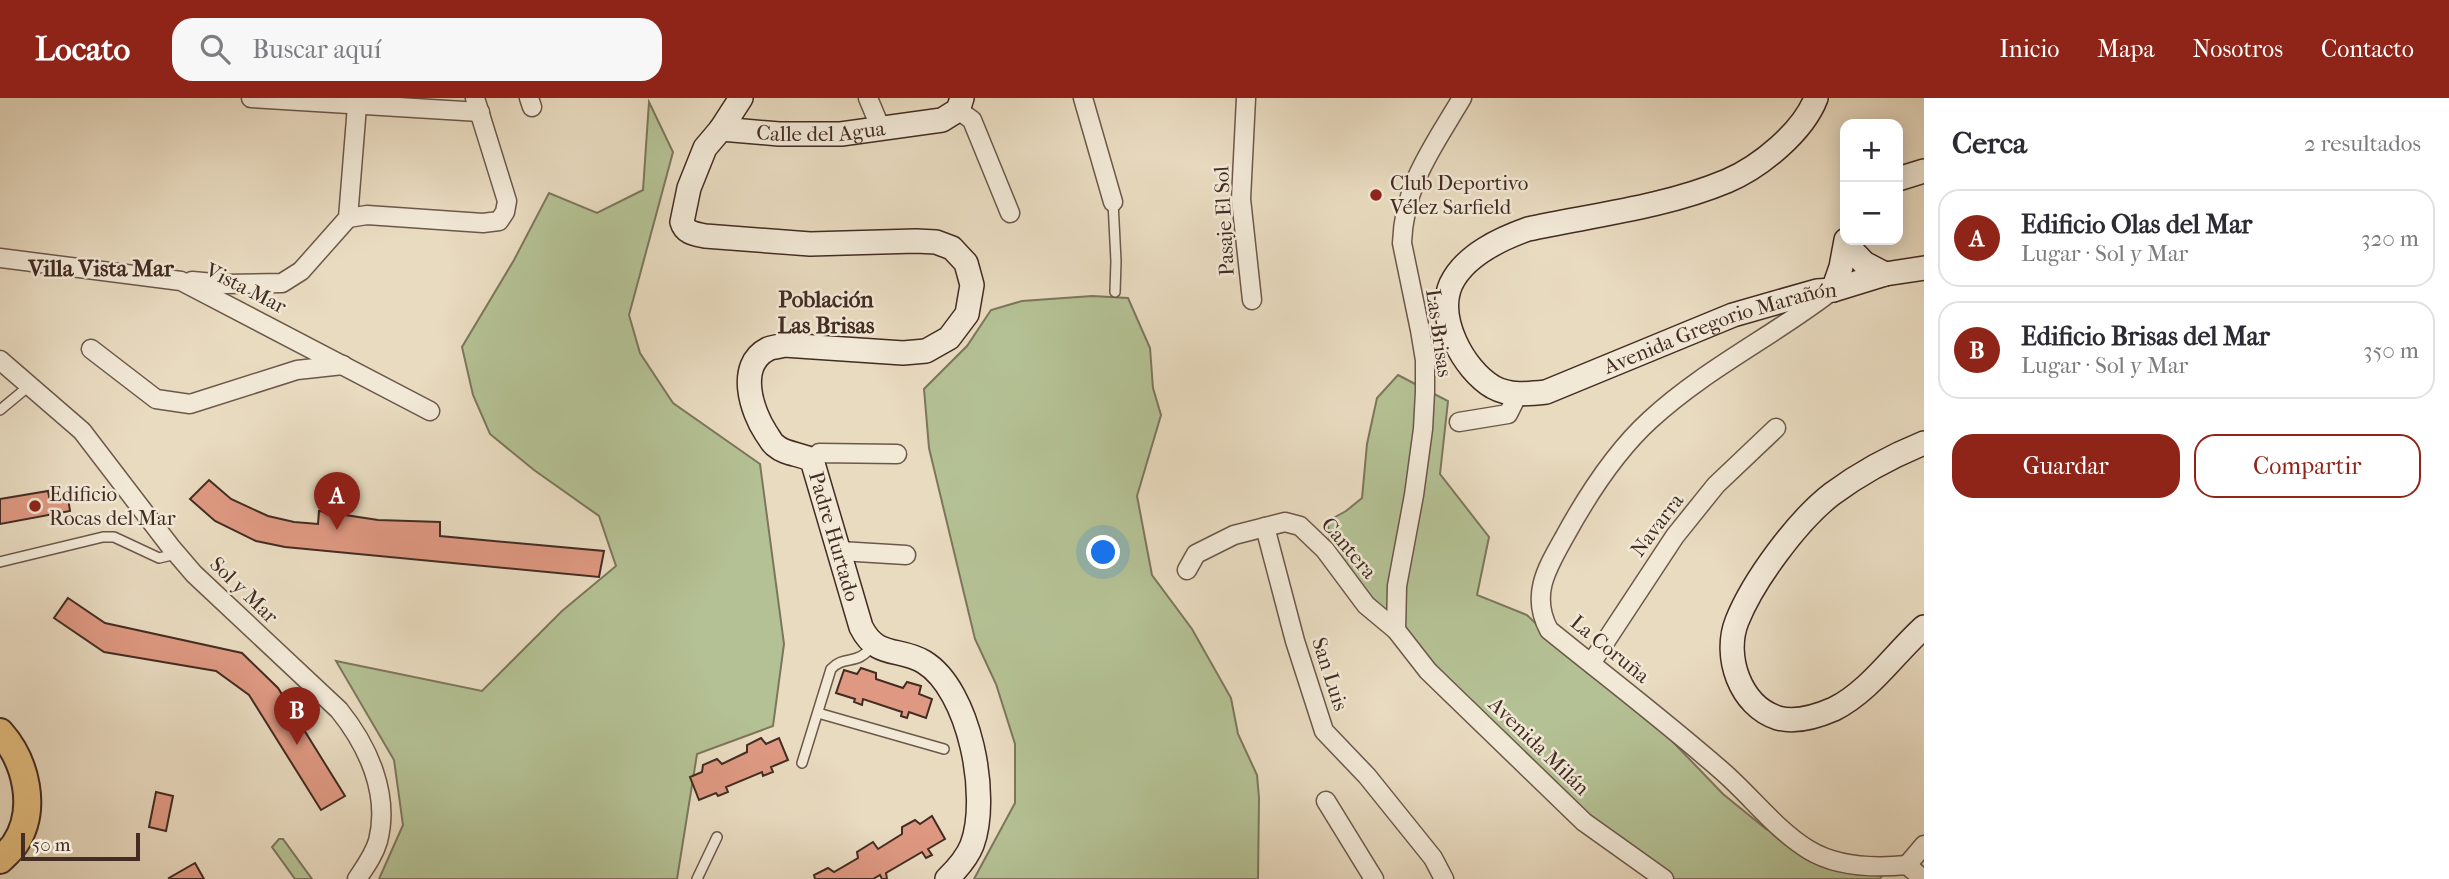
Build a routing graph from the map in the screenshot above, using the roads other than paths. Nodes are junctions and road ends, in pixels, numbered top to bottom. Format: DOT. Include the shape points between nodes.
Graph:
graph roads {
  1 [pos="251,98"];
  2 [pos="741,98"];
  3 [pos="868,98"];
  4 [pos="1083,98"];
  5 [pos="1246,98"];
  6 [pos="1462,98"];
  7 [pos="1816,98"];
  8 [pos="960,104"];
  9 [pos="478,105"];
  10 [pos="358,106"];
  11 [pos="721,129"];
  12 [pos="881,129"];
  13 [pos="1924,171"];
  14 [pos="1903,177"];
  15 [pos="1113,202"];
  16 [pos="1010,213"];
  17 [pos="348,218"];
  18 [pos="1845,245"];
  19 [pos="1849,245"];
  20 [pos="0,258"];
  21 [pos="1924,268"];
  22 [pos="1885,274"];
  23 [pos="181,281"];
  24 [pos="1833,290"];
  25 [pos="1115,292"];
  26 [pos="1252,300"];
  27 [pos="303,343"];
  28 [pos="91,349"];
  29 [pos="0,360"];
  30 [pos="342,365"];
  31 [pos="297,370"];
  32 [pos="29,386"];
  33 [pos="1518,394"];
  34 [pos="0,410"];
  35 [pos="430,411"];
  36 [pos="1459,422"];
  37 [pos="1776,428"];
  38 [pos="1924,443"];
  39 [pos="897,453"];
  40 [pos="812,460"];
  41 [pos="1265,527"];
  42 [pos="840,551"];
  43 [pos="176,554"];
  44 [pos="906,555"];
  45 [pos="0,562"];
  46 [pos="1187,570"];
  47 [pos="1924,626"];
  48 [pos="1396,630"];
  49 [pos="873,645"];
  50 [pos="1592,662"];
  51 [pos="818,713"];
  52 [pos="0,732"];
  53 [pos="944,749"];
  54 [pos="802,763"];
  55 [pos="1325,801"];
  56 [pos="717,837"];
  57 [pos="1924,845"];
  58 [pos="0,860"];
  59 [pos="1907,865"];
  60 [pos="357,879"];
  61 [pos="697,879"];
  62 [pos="947,879"];
  63 [pos="1374,879"];
  64 [pos="1444,879"];
  65 [pos="1664,879"];
  66 [pos="1923,879"];
  1 -- 10 [label="street"];
  2 -- 11 [label="street"];
  3 -- 12 [label="street"];
  4 -- 15 [label="street"];
  5 -- 26 [label="street, Pasaje El Sol" via="1241,199"];
  6 -- 48 [label="street, Las Brisas" via="1410,189 1402,225 1425,392 1414,495 1397,586"];
  7 -- 33 [label="street" via="1793,134 1728,180 1676,197 1528,229 1477,254 1450,287 1448,311 1454,344 1493,387"];
  8 -- 12 [label="street, Calle del Agua" via="942,120"];
  8 -- 16 [label="street" via="972,120"];
  9 -- 10 [label="street"];
  9 -- 17 [label="street" via="507,201 499,221"];
  10 -- 17 [label="street"];
  11 -- 12 [label="street, Calle del Agua" via="812,135"];
  11 -- 40 [label="street, Padre Hurtado" via="705,148 689,188 684,209 684,227 689,232 810,244 936,243 953,248 966,263 972,285 967,314 949,338 926,351 784,345 759,357 750,383 757,420 776,447"];
  13 -- 14 [label="street"];
  15 -- 25 [label="lane"];
  17 -- 23 [label="street" via="302,271 282,283"];
  18 -- 24 [label="street"];
  19 -- 22 [label="street" via="1864,263"];
  20 -- 23 [label="street, Vista Mar"];
  21 -- 22 [label="street, Avenida Gregorio Marañón"];
  22 -- 24 [label="street, Avenida Gregorio Marañón"];
  23 -- 27 [label="street, Vista Mar"];
  24 -- 33 [label="street, Avenida Gregorio Marañón" via="1733,315 1546,392"];
  24 -- 50 [label="street, La Coruña" via="1695,383 1649,420 1608,466 1551,561 1541,592 1540,613 1549,630"];
  27 -- 30 [label="street, Vista Mar"];
  27 -- 31 [label="street"];
  28 -- 31 [label="street" via="156,400 173,403 190,404"];
  29 -- 32 [label="street, Sol y Mar"];
  30 -- 31 [label="street"];
  30 -- 35 [label="street, Vista Mar"];
  32 -- 34 [label="lane"];
  32 -- 43 [label="street, Sol y Mar" via="82,431"];
  33 -- 36 [label="street" via="1508,414"];
  37 -- 50 [label="street, Navarra" via="1716,485 1675,536"];
  38 -- 47 [label="street" via="1831,495 1787,541 1748,597 1736,624 1731,645 1734,668 1744,692 1777,718 1818,715 1852,698"];
  39 -- 40 [label="street" via="819,453"];
  40 -- 42 [label="street, Padre Hurtado"];
  41 -- 46 [label="street, Cantera" via="1234,534 1196,554"];
  41 -- 48 [label="street, Cantera" via="1285,522 1300,526 1325,550 1366,605"];
  41 -- 64 [label="street, San Luis" via="1324,731 1367,776 1433,858"];
  42 -- 44 [label="street"];
  42 -- 49 [label="street, Padre Hurtado" via="861,627"];
  43 -- 45 [label="lane" via="159,558 114,537 103,537"];
  43 -- 60 [label="street, Sol y Mar" via="358,733 376,776 381,804 378,840"];
  48 -- 65 [label="street, Avenida Milán" via="1428,671 1584,821"];
  49 -- 51 [label="lane" via="859,659 837,662 831,669"];
  49 -- 62 [label="street" via="924,662 947,685 970,736 976,768 976,825 972,845"];
  50 -- 59 [label="street, La Coruña" via="1810,850 1842,862 1882,868"];
  51 -- 53 [label="lane"];
  51 -- 54 [label="lane"];
  52 -- 58 [label="main road" via="20,762 27,808 15,844"];
  55 -- 63 [label="street"];
  56 -- 61 [label="lane"];
  57 -- 59 [label="street"];
  59 -- 66 [label="street"];
}
